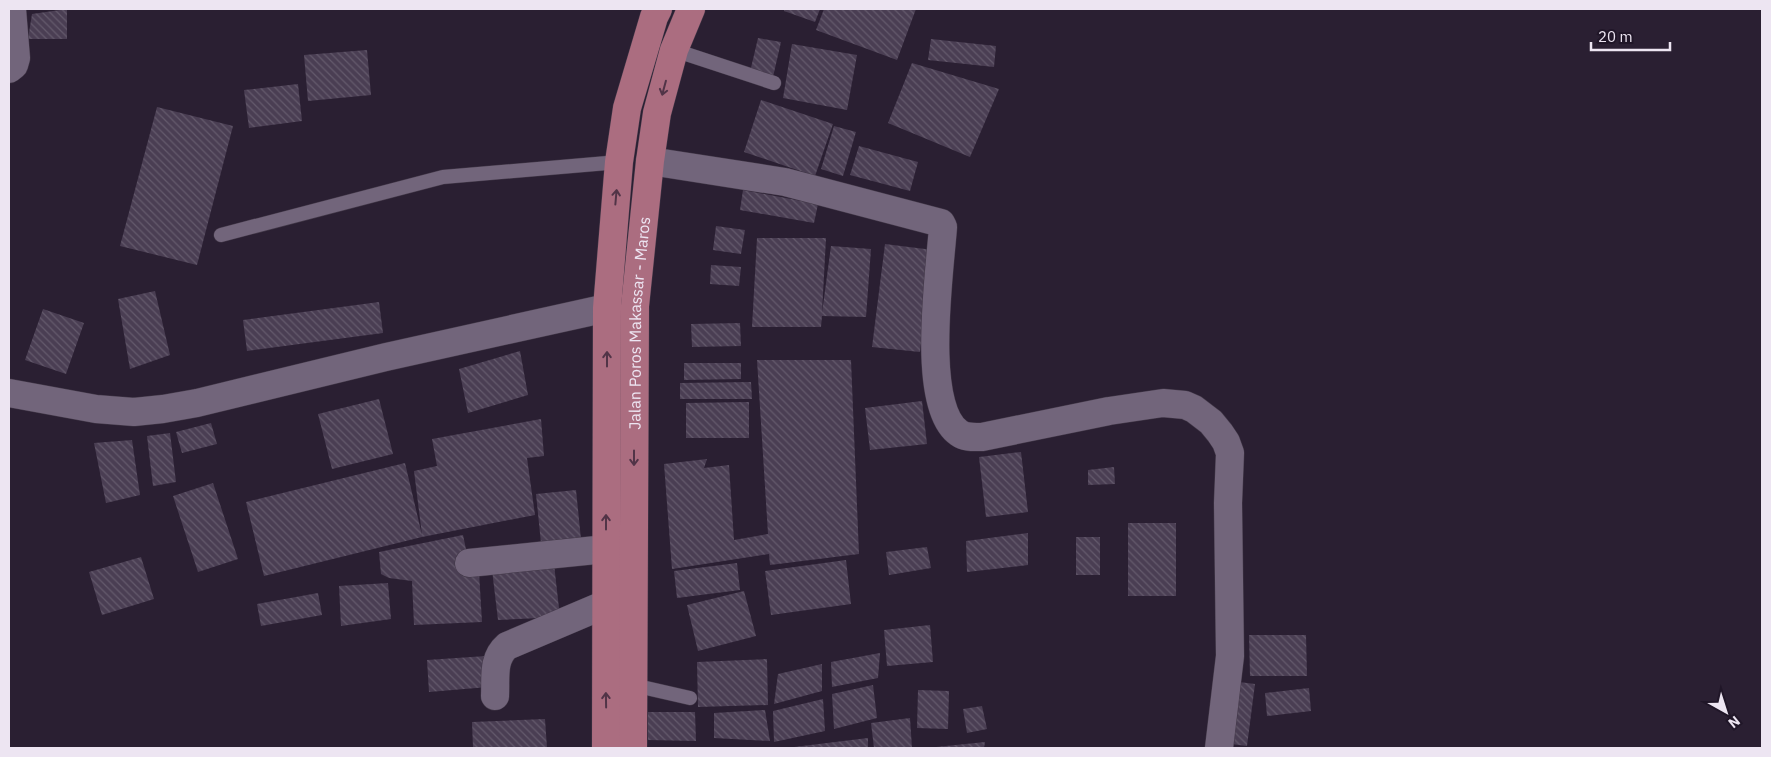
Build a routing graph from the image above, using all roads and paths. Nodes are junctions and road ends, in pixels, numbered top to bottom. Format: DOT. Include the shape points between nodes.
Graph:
graph roads {
  1 [pos="12,9"];
  2 [pos="691,9"];
  3 [pos="653,12"];
  4 [pos="674,50"];
  5 [pos="9,69"];
  6 [pos="774,83"];
  7 [pos="650,161"];
  8 [pos="619,162"];
  9 [pos="222,235"];
  10 [pos="607,308"];
  11 [pos="9,393"];
  12 [pos="606,549"];
  13 [pos="469,563"];
  14 [pos="606,604"];
  15 [pos="633,685"];
  16 [pos="495,696"];
  17 [pos="690,698"];
  18 [pos="606,748"];
  19 [pos="633,748"];
  20 [pos="1219,748"];
  1 -- 5 [label="street" via="16,58"];
  2 -- 4 [label="highway, Jalan Poros Makassar - Maros"];
  3 -- 8 [label="highway, Jalan Poros Makassar - Maros" via="627,108"];
  4 -- 6 [label="lane"];
  4 -- 7 [label="highway, Jalan Poros Makassar - Maros, one-way" via="657,113"];
  7 -- 15 [label="highway, Jalan Poros Makassar - Maros, one-way" via="636,306"];
  7 -- 20 [label="street" via="785,182 941,223 934,353 940,398 950,424 962,435 982,437 1163,402 1194,409 1211,422 1230,453 1230,656"];
  8 -- 9 [label="lane" via="444,177"];
  10 -- 8 [label="highway, Jalan Poros Makassar - Maros, one-way"];
  10 -- 11 [label="street" via="163,409 134,412 96,409"];
  12 -- 10 [label="highway, Jalan Poros Makassar - Maros, one-way"];
  12 -- 13 [label="street"];
  12 -- 14 [label="highway, Jalan Poros Makassar - Maros"];
  14 -- 16 [label="street" via="507,646 496,661"];
  18 -- 14 [label="highway, Jalan Poros Makassar - Maros, one-way"];
  15 -- 17 [label="lane"];
  15 -- 19 [label="highway, Jalan Poros Makassar - Maros"];
}
